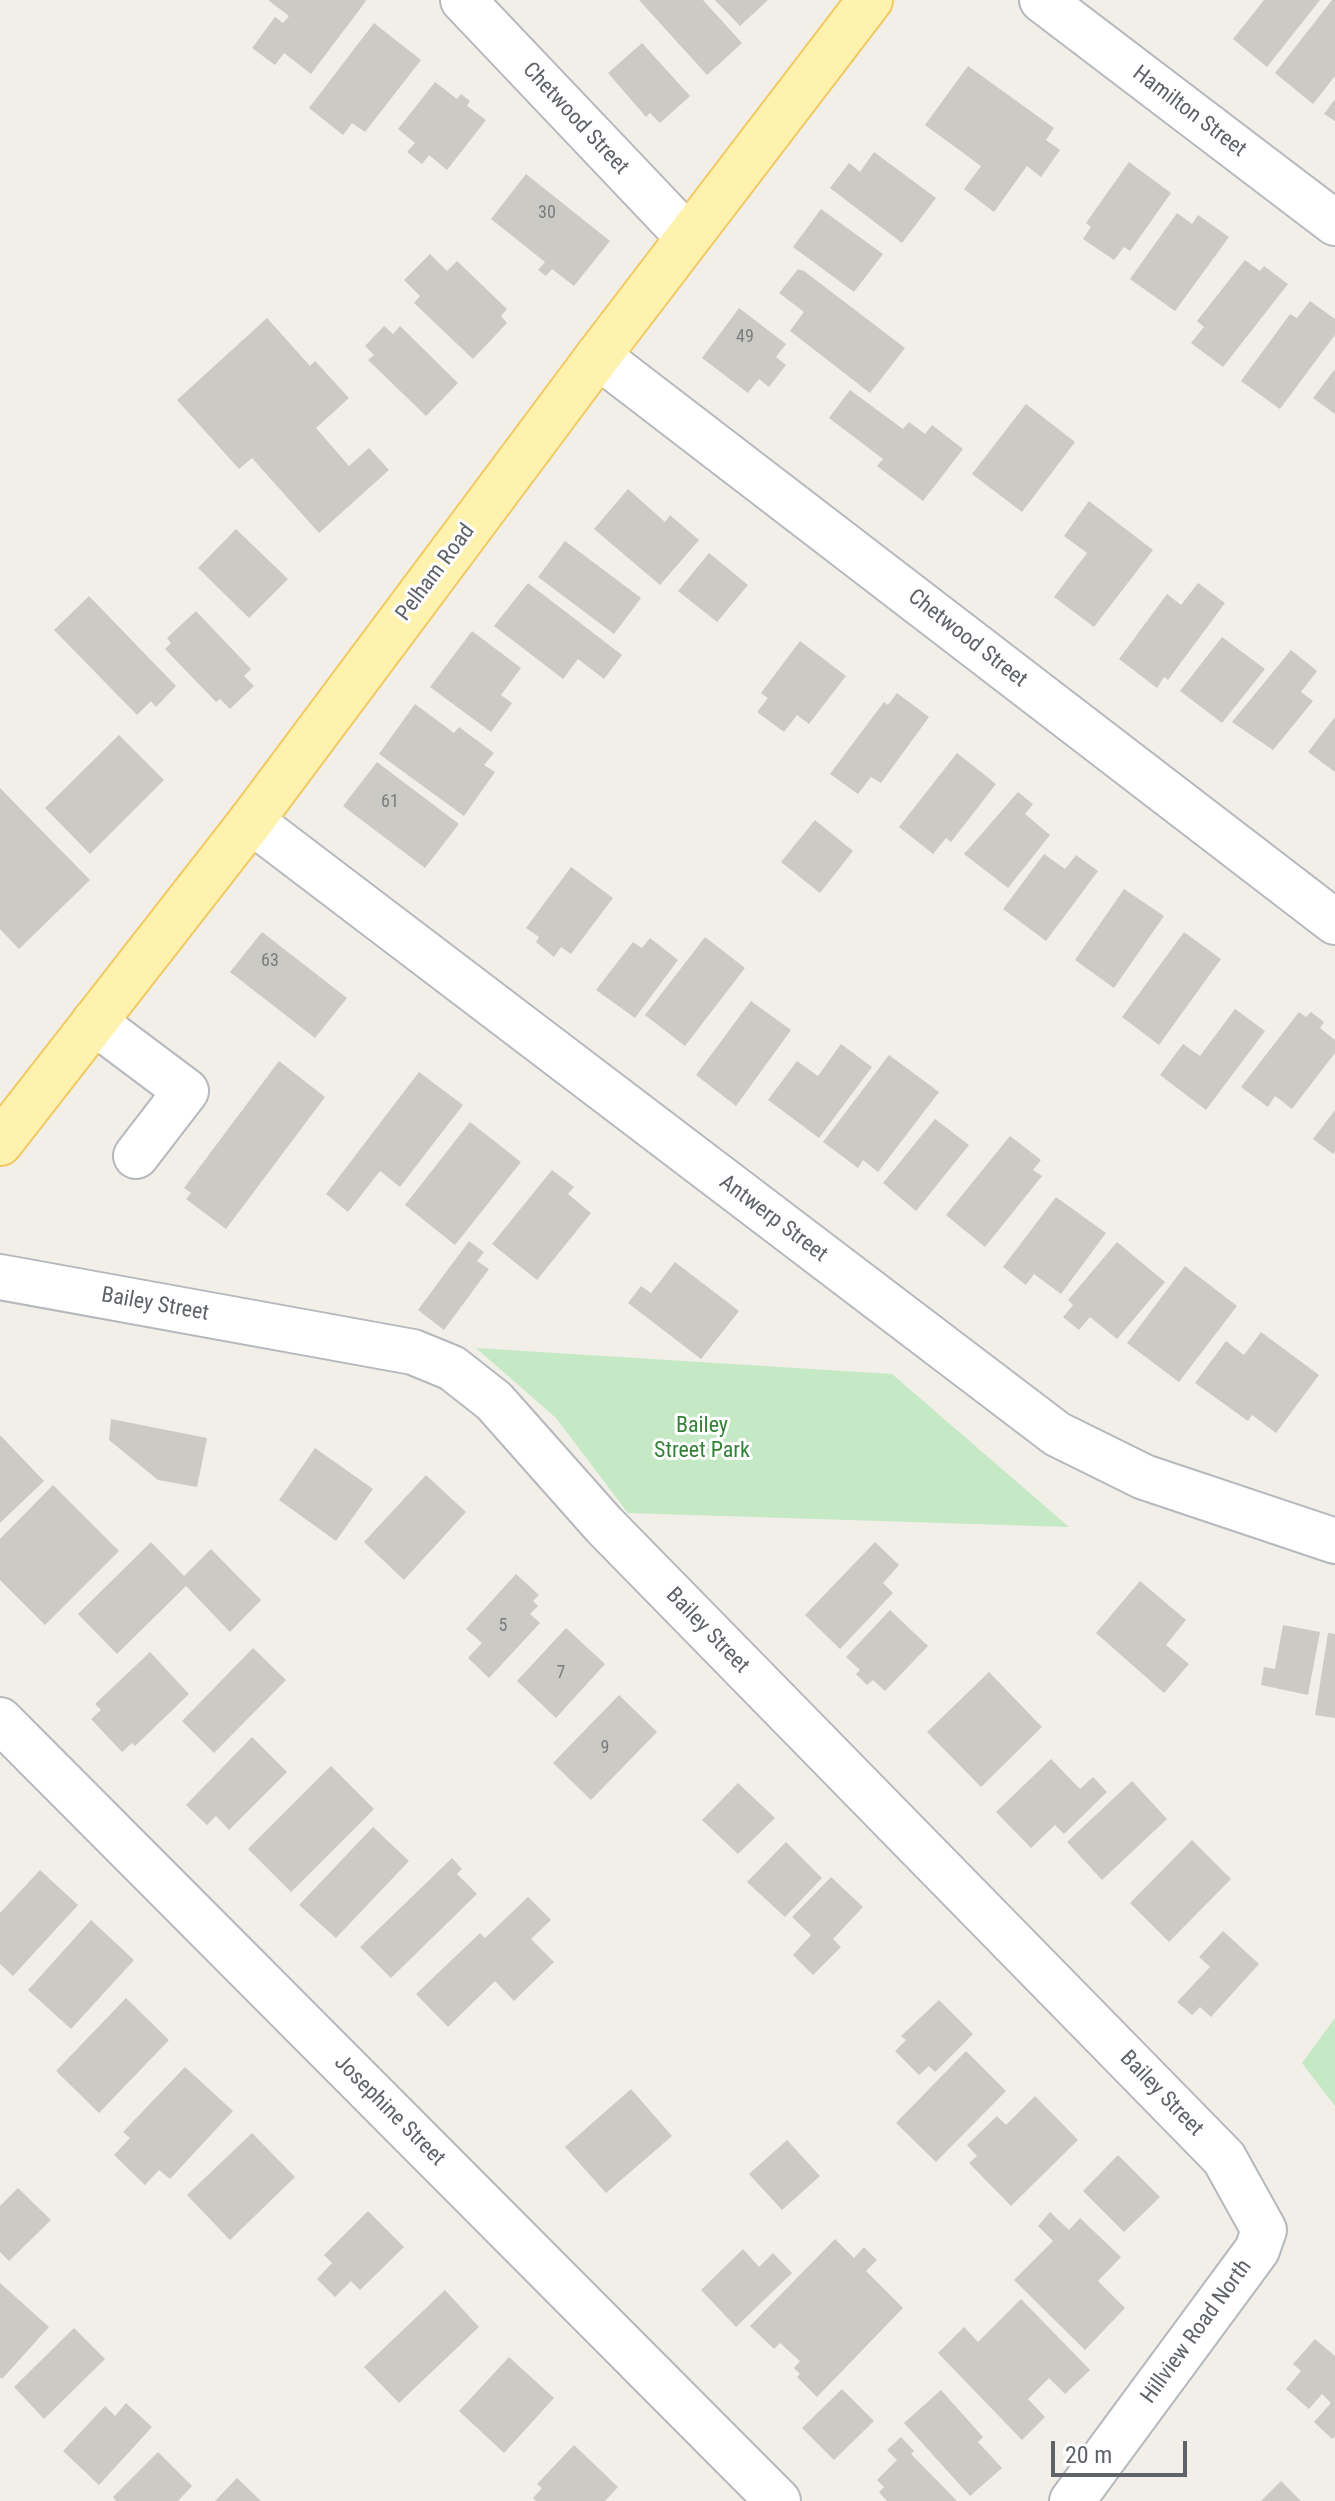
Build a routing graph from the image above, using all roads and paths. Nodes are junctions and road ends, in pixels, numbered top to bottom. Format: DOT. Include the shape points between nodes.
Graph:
graph roads {
  1 [pos="463,0"];
  2 [pos="870,0"];
  3 [pos="1042,0"];
  4 [pos="1335,223"];
  5 [pos="688,237"];
  6 [pos="598,356"];
  7 [pos="251,821"];
  8 [pos="1335,922"];
  9 [pos="94,1022"];
  10 [pos="0,1143"];
  11 [pos="136,1156"];
  12 [pos="0,1277"];
  13 [pos="1335,1541"];
  14 [pos="0,1720"];
  15 [pos="1261,2238"];
  16 [pos="778,2501"];
  17 [pos="1072,2501"];
  1 -- 5 [label="street, Chetwood Street"];
  2 -- 5 [label="main road, Pelham Road"];
  3 -- 4 [label="street, Hamilton Street"];
  5 -- 6 [label="main road, Pelham Road"];
  6 -- 7 [label="main road, Pelham Road"];
  6 -- 8 [label="street, Chetwood Street"];
  7 -- 9 [label="main road, Pelham Road"];
  7 -- 13 [label="street, Antwerp Street" via="1057,1434 1144,1477"];
  9 -- 10 [label="main road, Pelham Road"];
  9 -- 11 [label="street" via="186,1091"];
  12 -- 15 [label="street, Bailey Street" via="413,1352 452,1368 494,1401 604,1525 1224,2158 1264,2230"];
  14 -- 16 [label="street, Josephine Street"];
  15 -- 17 [label="street, Hillview Road North"];
}
